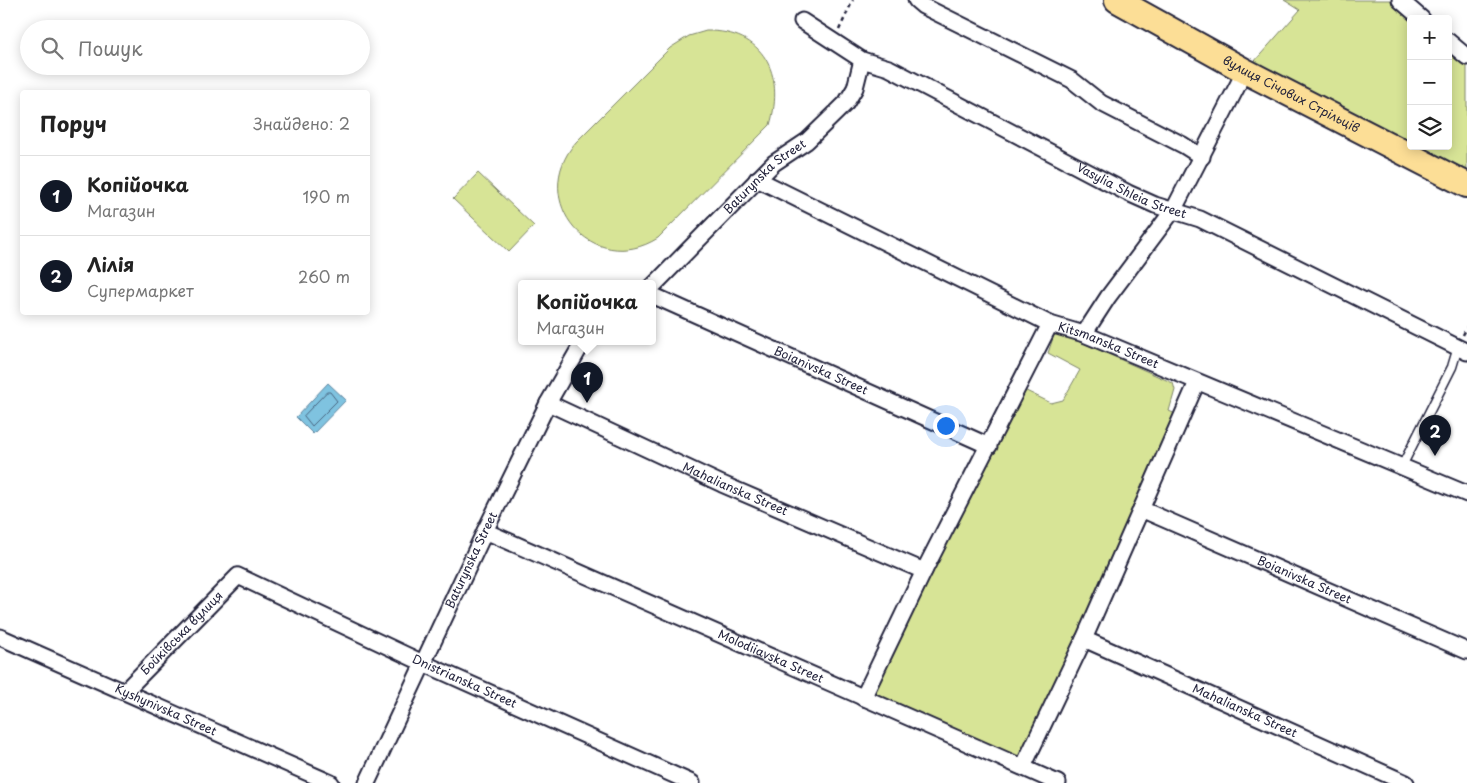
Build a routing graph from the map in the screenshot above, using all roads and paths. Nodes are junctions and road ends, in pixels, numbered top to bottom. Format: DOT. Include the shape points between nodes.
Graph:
graph roads {
  1 [pos="853,0"];
  2 [pos="916,0"];
  3 [pos="1117,0"];
  4 [pos="1400,0"];
  5 [pos="1417,15"];
  6 [pos="802,21"];
  7 [pos="834,43"];
  8 [pos="1452,44"];
  9 [pos="1467,57"];
  10 [pos="862,60"];
  11 [pos="1245,72"];
  12 [pos="1202,157"];
  13 [pos="757,180"];
  14 [pos="1467,185"];
  15 [pos="1174,209"];
  16 [pos="656,282"];
  17 [pos="656,297"];
  18 [pos="1050,324"];
  19 [pos="1084,334"];
  20 [pos="581,345"];
  21 [pos="1462,350"];
  22 [pos="1197,382"];
  23 [pos="548,403"];
  24 [pos="989,446"];
  25 [pos="1402,466"];
  26 [pos="1467,494"];
  27 [pos="1141,509"];
  28 [pos="485,531"];
  29 [pos="924,571"];
  30 [pos="238,576"];
  31 [pos="0,637"];
  32 [pos="1084,639"];
  33 [pos="1467,651"];
  34 [pos="423,663"];
  35 [pos="125,691"];
  36 [pos="863,698"];
  37 [pos="1023,767"];
  38 [pos="1402,782"];
  39 [pos="331,783"];
  40 [pos="367,783"];
  41 [pos="692,783"];
  42 [pos="1058,783"];
  1 -- 7 [label="path"];
  2 -- 12 [label="street" via="1072,80 1101,103"];
  3 -- 11 [label="main road, вулиця Січових Стрільців"];
  4 -- 5 [label="street"];
  6 -- 7 [label="street, Vasylia Shleia Street"];
  7 -- 10 [label="street, Vasylia Shleia Street"];
  8 -- 9 [label="street"];
  10 -- 13 [label="street, Baturynska Street" via="855,88 846,103 807,141 774,163"];
  10 -- 15 [label="street, Vasylia Shleia Street" via="889,68 1128,193"];
  11 -- 12 [label="street"];
  11 -- 14 [label="main road, вулиця Січових Стрільців"];
  12 -- 15 [label="street"];
  13 -- 16 [label="street, Baturynska Street"];
  13 -- 18 [label="street, Kitsmanska Street"];
  15 -- 19 [label="street"];
  15 -- 21 [label="street, Vasylia Shleia Street"];
  17 -- 24 [label="street, Boianivska Street"];
  18 -- 19 [label="street, Kitsmanska Street"];
  18 -- 24 [label="street"];
  19 -- 22 [label="street, Kitsmanska Street"];
  20 -- 23 [label="street, Baturynska Street"];
  21 -- 25 [label="lane"];
  22 -- 25 [label="street, Kitsmanska Street"];
  22 -- 27 [label="street"];
  23 -- 28 [label="street, Baturynska Street"];
  23 -- 29 [label="street, Mahalianska Street" via="722,484"];
  24 -- 29 [label="street"];
  25 -- 26 [label="street, Kitsmanska Street"];
  27 -- 32 [label="street"];
  27 -- 33 [label="street, Boianivska Street"];
  28 -- 34 [label="street, Baturynska Street"];
  28 -- 36 [label="street, Molodiiavska Street"];
  29 -- 36 [label="street"];
  30 -- 34 [label="street, Dnistrianska Street"];
  30 -- 35 [label="street, Бойківська вулиця"];
  31 -- 35 [label="street, Kyshynivska Street"];
  32 -- 37 [label="street"];
  32 -- 38 [label="street, Mahalianska Street"];
  34 -- 40 [label="street, Baturynska Street"];
  34 -- 41 [label="street, Dnistrianska Street"];
  35 -- 39 [label="street, Kyshynivska Street"];
  36 -- 37 [label="street, Molodiiavska Street"];
  37 -- 42 [label="street, Molodiiavska Street"];
}
